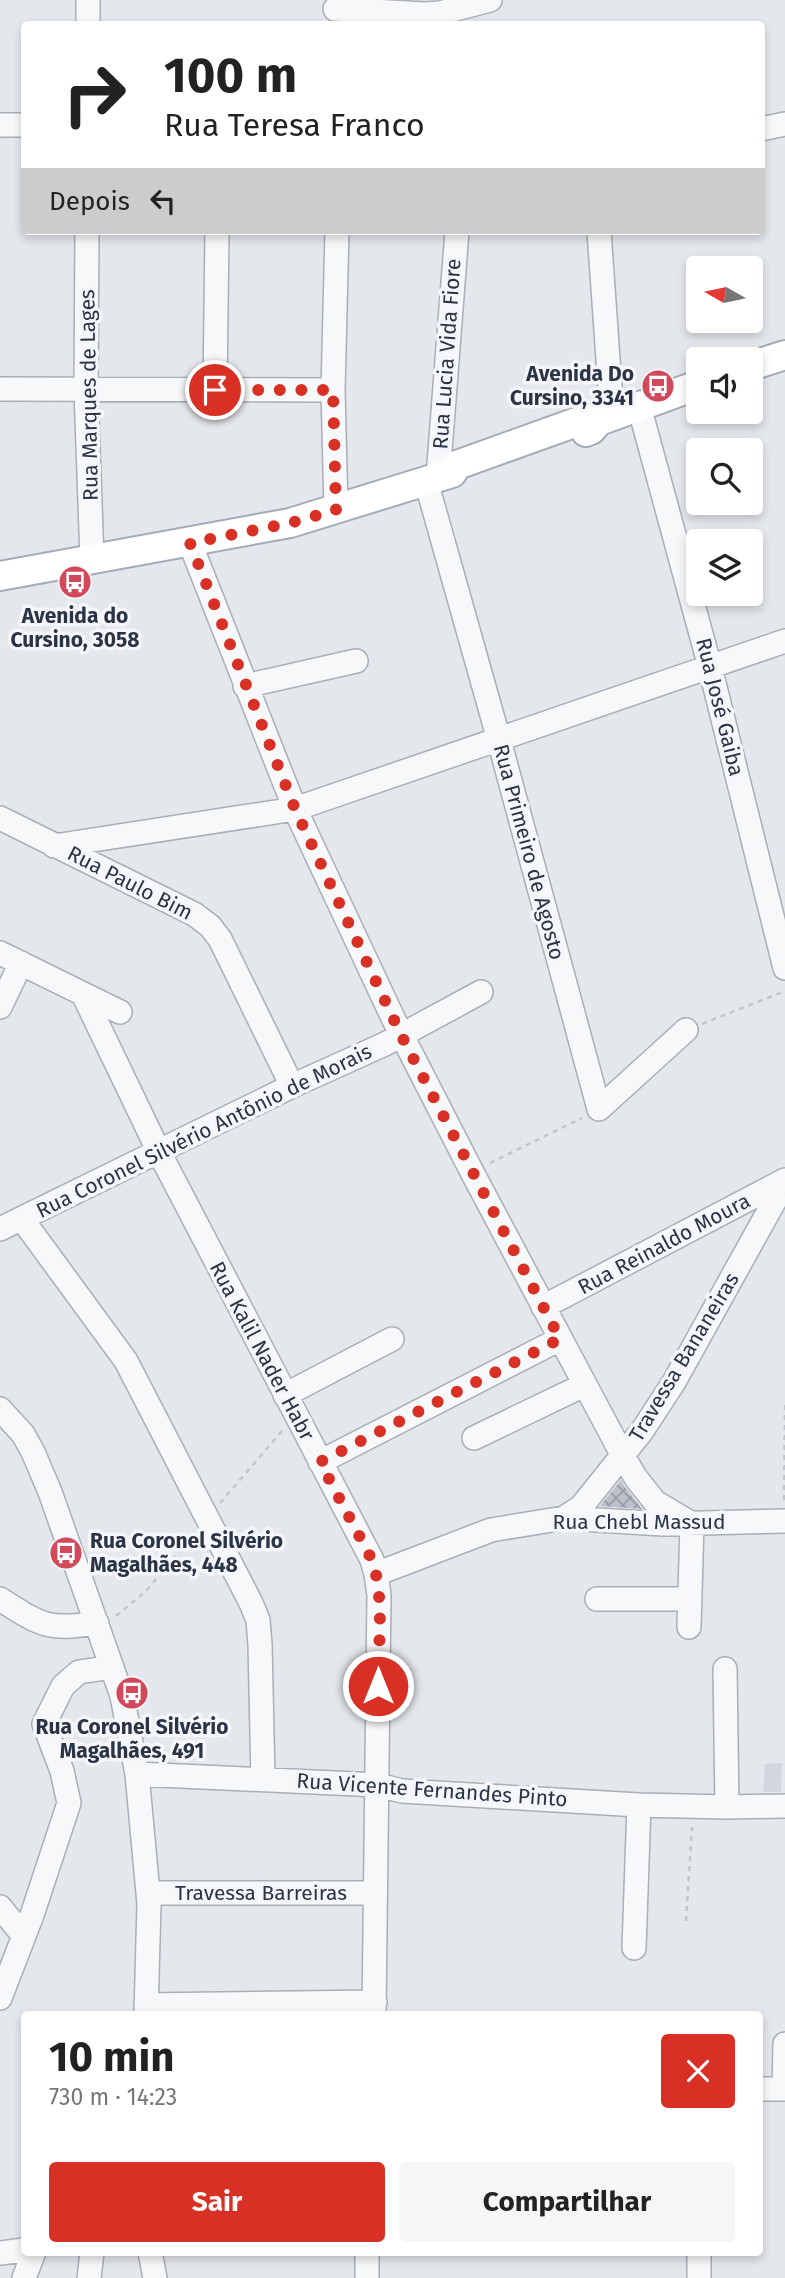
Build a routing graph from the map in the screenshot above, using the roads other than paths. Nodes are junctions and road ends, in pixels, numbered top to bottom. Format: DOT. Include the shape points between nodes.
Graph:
graph roads {
  1 [pos="88,0"];
  2 [pos="490,0"];
  3 [pos="335,11"];
  4 [pos="88,21"];
  5 [pos="785,124"];
  6 [pos="0,125"];
  7 [pos="21,125"];
  8 [pos="765,128"];
  9 [pos="87,235"];
  10 [pos="217,235"];
  11 [pos="337,235"];
  12 [pos="457,235"];
  13 [pos="599,235"];
  14 [pos="785,355"];
  15 [pos="763,362"];
  16 [pos="0,389"];
  17 [pos="686,389"];
  18 [pos="86,390"];
  19 [pos="215,390"];
  20 [pos="333,390"];
  21 [pos="639,406"];
  22 [pos="605,418"];
  23 [pos="439,477"];
  24 [pos="336,510"];
  25 [pos="190,543"];
  26 [pos="92,559"];
  27 [pos="0,576"];
  28 [pos="785,641"];
  29 [pos="356,662"];
  30 [pos="710,667"];
  31 [pos="245,686"];
  32 [pos="499,740"];
  33 [pos="295,809"];
  34 [pos="0,818"];
  35 [pos="54,846"];
  36 [pos="0,953"];
  37 [pos="21,963"];
  38 [pos="785,968"];
  39 [pos="481,992"];
  40 [pos="84,996"];
  41 [pos="0,1007"];
  42 [pos="120,1012"];
  43 [pos="686,1030"];
  44 [pos="401,1035"];
  45 [pos="292,1086"];
  46 [pos="159,1152"];
  47 [pos="785,1181"];
  48 [pos="22,1219"];
  49 [pos="0,1229"];
  50 [pos="543,1307"];
  51 [pos="392,1339"];
  52 [pos="560,1339"];
  53 [pos="584,1385"];
  54 [pos="285,1395"];
  55 [pos="0,1409"];
  56 [pos="474,1438"];
  57 [pos="623,1456"];
  58 [pos="320,1462"];
  59 [pos="564,1518"];
  60 [pos="785,1521"];
  61 [pos="692,1524"];
  62 [pos="376,1574"];
  63 [pos="0,1598"];
  64 [pos="597,1599"];
  65 [pos="690,1599"];
  66 [pos="97,1623"];
  67 [pos="689,1627"];
  68 [pos="112,1667"];
  69 [pos="725,1670"];
  70 [pos="137,1774"];
  71 [pos="263,1779"];
  72 [pos="378,1785"];
  73 [pos="639,1805"];
  74 [pos="785,1806"];
  75 [pos="727,1807"];
  76 [pos="148,1893"];
  77 [pos="374,1893"];
  78 [pos="0,1907"];
  79 [pos="27,1925"];
  80 [pos="634,1948"];
  81 [pos="0,1998"];
  82 [pos="374,2008"];
  83 [pos="146,2010"];
  84 [pos="785,2044"];
  85 [pos="763,2089"];
  86 [pos="785,2089"];
  87 [pos="21,2250"];
  88 [pos="0,2253"];
  89 [pos="32,2256"];
  90 [pos="92,2256"];
  91 [pos="151,2256"];
  92 [pos="367,2256"];
  93 [pos="699,2256"];
  94 [pos="24,2278"];
  95 [pos="89,2278"];
  96 [pos="155,2278"];
  97 [pos="367,2278"];
  98 [pos="699,2278"];
  1 -- 4 [label="street"];
  2 -- 3 [label="street" via="440,13"];
  5 -- 8 [label="street"];
  6 -- 7 [label="street"];
  9 -- 18 [label="street, Rua Marques de Lages"];
  10 -- 19 [label="street"];
  11 -- 20 [label="street"];
  12 -- 23 [label="street, Rua Lucia Vida Fiore"];
  13 -- 22 [label="street"];
  14 -- 15 [label="main road"];
  16 -- 18 [label="street"];
  17 -- 21 [label="main road"];
  18 -- 19 [label="street"];
  18 -- 26 [label="street, Rua Marques de Lages"];
  19 -- 20 [label="street"];
  20 -- 24 [label="street"];
  21 -- 22 [label="main road"];
  21 -- 30 [label="street, Rua José Gaiba"];
  22 -- 23 [label="main road" via="588,418 457,465"];
  23 -- 24 [label="main road"];
  23 -- 32 [label="street, Rua Primeiro de Agosto"];
  24 -- 25 [label="main road"];
  25 -- 26 [label="main road"];
  25 -- 31 [label="street"];
  26 -- 27 [label="main road"];
  28 -- 30 [label="street"];
  29 -- 31 [label="street"];
  30 -- 32 [label="street"];
  30 -- 38 [label="street, Rua José Gaiba"];
  31 -- 33 [label="street"];
  32 -- 33 [label="street"];
  32 -- 43 [label="street, Rua Primeiro de Agosto" via="599,1109"];
  33 -- 35 [label="street"];
  33 -- 44 [label="street"];
  34 -- 35 [label="street, Rua Paulo Bim"];
  35 -- 45 [label="street, Rua Paulo Bim" via="210,926"];
  36 -- 37 [label="street"];
  37 -- 40 [label="street"];
  37 -- 41 [label="street"];
  39 -- 44 [label="street, Rua Coronel Silvério Antônio de Morais"];
  40 -- 42 [label="street"];
  40 -- 46 [label="street, Rua Kalil Nader Habr"];
  44 -- 45 [label="street, Rua Coronel Silvério Antônio de Morais"];
  44 -- 50 [label="street"];
  45 -- 46 [label="street, Rua Coronel Silvério Antônio de Morais"];
  46 -- 48 [label="street, Rua Coronel Silvério Antônio de Morais"];
  46 -- 54 [label="street, Rua Kalil Nader Habr"];
  47 -- 50 [label="street, Rua Reinaldo Moura"];
  47 -- 57 [label="street, Travessa Bananeiras" via="674,1382"];
  48 -- 49 [label="street, Rua Coronel Silvério Antônio de Morais"];
  48 -- 71 [label="street" via="126,1361 258,1620"];
  50 -- 52 [label="street"];
  51 -- 54 [label="street"];
  52 -- 53 [label="street"];
  52 -- 58 [label="street"];
  53 -- 56 [label="street"];
  53 -- 57 [label="street"];
  54 -- 58 [label="street, Rua Kalil Nader Habr"];
  55 -- 66 [label="street" via="33,1452"];
  57 -- 59 [label="street, Travessa Bananeiras" via="581,1507"];
  57 -- 61 [label="street" via="655,1503"];
  58 -- 62 [label="street, Rua Kalil Nader Habr"];
  59 -- 61 [label="street, Rua Chebl Massud"];
  59 -- 62 [label="street, Rua Chebl Massud" via="491,1530"];
  60 -- 61 [label="street, Rua Chebl Massud"];
  61 -- 65 [label="street"];
  62 -- 72 [label="street, Rua Kalil Nader Habr"];
  63 -- 66 [label="street" via="48,1626"];
  64 -- 65 [label="street"];
  65 -- 67 [label="street"];
  66 -- 68 [label="street"];
  68 -- 70 [label="street"];
  68 -- 79 [label="street" via="79,1672 63,1686 44,1724 69,1803"];
  69 -- 75 [label="street"];
  70 -- 71 [label="street, Rua Vicente Fernandes Pinto"];
  70 -- 76 [label="street"];
  71 -- 72 [label="street, Rua Vicente Fernandes Pinto"];
  72 -- 73 [label="street, Rua Vicente Fernandes Pinto" via="402,1791"];
  72 -- 77 [label="street, Rua Kalil Nader Habr"];
  73 -- 75 [label="street, Rua Vicente Fernandes Pinto"];
  73 -- 80 [label="street"];
  74 -- 75 [label="street, Rua Vicente Fernandes Pinto"];
  76 -- 77 [label="street, Travessa Barreiras"];
  76 -- 83 [label="street"];
  77 -- 82 [label="street, Rua Kalil Nader Habr"];
  78 -- 79 [label="street"];
  79 -- 81 [label="street"];
  82 -- 83 [label="street"];
  84 -- 86 [label="street"];
  85 -- 86 [label="street"];
  87 -- 88 [label="street"];
  89 -- 94 [label="street"];
  90 -- 95 [label="street"];
  91 -- 96 [label="street"];
  92 -- 97 [label="street"];
  93 -- 98 [label="street"];
}
